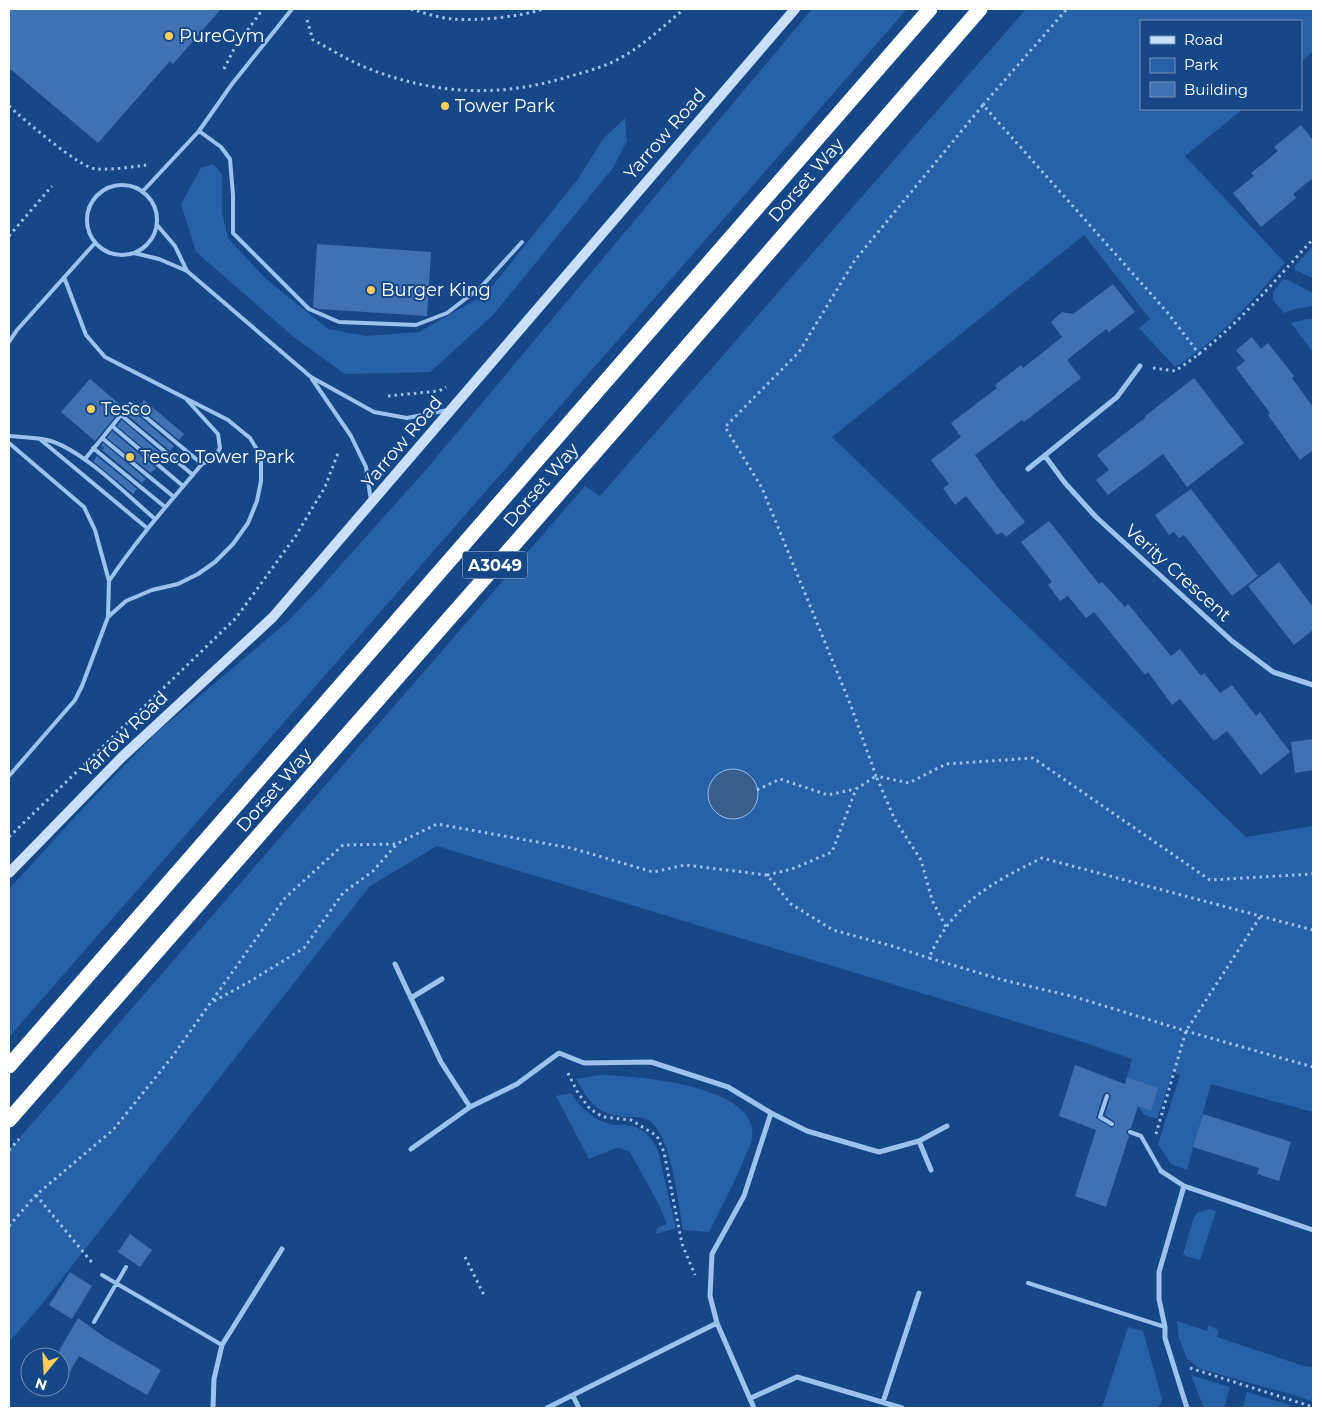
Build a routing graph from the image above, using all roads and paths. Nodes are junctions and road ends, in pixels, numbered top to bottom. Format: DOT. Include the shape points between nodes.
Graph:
graph roads {
  1 [pos="263,9"];
  2 [pos="292,9"];
  3 [pos="411,9"];
  4 [pos="543,9"];
  5 [pos="684,9"];
  6 [pos="795,9"];
  7 [pos="930,9"];
  8 [pos="980,9"];
  9 [pos="1067,9"];
  10 [pos="307,20"];
  11 [pos="221,73"];
  12 [pos="983,105"];
  13 [pos="9,106"];
  14 [pos="199,131"];
  15 [pos="153,158"];
  16 [pos="52,186"];
  17 [pos="143,191"];
  18 [pos="157,225"];
  19 [pos="9,236"];
  20 [pos="1313,239"];
  21 [pos="522,242"];
  22 [pos="95,243"];
  23 [pos="134,253"];
  24 [pos="187,271"];
  25 [pos="64,277"];
  26 [pos="9,342"];
  27 [pos="1200,355"];
  28 [pos="1140,366"];
  29 [pos="311,378"];
  30 [pos="186,398"];
  31 [pos="451,409"];
  32 [pos="121,415"];
  33 [pos="112,426"];
  34 [pos="9,436"];
  35 [pos="102,438"];
  36 [pos="40,439"];
  37 [pos="9,443"];
  38 [pos="93,448"];
  39 [pos="338,453"];
  40 [pos="1044,456"];
  41 [pos="85,459"];
  42 [pos="202,464"];
  43 [pos="1028,469"];
  44 [pos="193,475"];
  45 [pos="183,486"];
  46 [pos="174,497"];
  47 [pos="371,503"];
  48 [pos="165,507"];
  49 [pos="155,519"];
  50 [pos="147,528"];
  51 [pos="109,581"];
  52 [pos="108,617"];
  53 [pos="1313,685"];
  54 [pos="9,776"];
  55 [pos="876,776"];
  56 [pos="856,789"];
  57 [pos="757,790"];
  58 [pos="9,837"];
  59 [pos="396,844"];
  60 [pos="9,873"];
  61 [pos="1313,874"];
  62 [pos="767,875"];
  63 [pos="1260,917"];
  64 [pos="946,927"];
  65 [pos="1313,930"];
  66 [pos="929,958"];
  67 [pos="395,964"];
  68 [pos="442,979"];
  69 [pos="411,998"];
  70 [pos="212,1002"];
  71 [pos="1186,1031"];
  72 [pos="559,1053"];
  73 [pos="9,1066"];
  74 [pos="1313,1068"];
  75 [pos="1107,1096"];
  76 [pos="470,1107"];
  77 [pos="771,1113"];
  78 [pos="9,1120"];
  79 [pos="1112,1124"];
  80 [pos="947,1126"];
  81 [pos="1130,1132"];
  82 [pos="919,1141"];
  83 [pos="411,1149"];
  84 [pos="1151,1154"];
  85 [pos="932,1170"];
  86 [pos="1161,1171"];
  87 [pos="1184,1186"];
  88 [pos="36,1195"];
  89 [pos="9,1226"];
  90 [pos="1313,1230"];
  91 [pos="282,1249"];
  92 [pos="464,1257"];
  93 [pos="126,1267"];
  94 [pos="102,1275"];
  95 [pos="696,1279"];
  96 [pos="1028,1283"];
  97 [pos="116,1284"];
  98 [pos="919,1293"];
  99 [pos="484,1295"];
  100 [pos="94,1322"];
  101 [pos="717,1323"];
  102 [pos="1165,1327"];
  103 [pos="222,1345"];
  104 [pos="1170,1360"];
  105 [pos="573,1396"];
  106 [pos="751,1398"];
  107 [pos="883,1402"];
  108 [pos="1313,1406"];
  109 [pos="213,1408"];
  110 [pos="547,1408"];
  111 [pos="579,1408"];
  112 [pos="754,1408"];
  113 [pos="902,1408"];
  114 [pos="1187,1408"];
  1 -- 11 [label="path"];
  2 -- 14 [label="lane"];
  3 -- 4 [label="path" via="452,19 501,18"];
  5 -- 10 [label="path" via="624,56 593,70 546,83 485,92 437,88 366,68 314,40"];
  6 -- 31 [label="street, Yarrow Road"];
  7 -- 73 [label="highway, Dorset Way / A3049"];
  8 -- 78 [label="highway, Dorset Way / A3049"];
  9 -- 12 [label="path"];
  12 -- 27 [label="path" via="1167,312"];
  12 -- 55 [label="path" via="856,260 800,352 724,426 762,488 851,706"];
  13 -- 15 [label="path" via="74,158 95,169 147,165"];
  14 -- 17 [label="lane"];
  14 -- 21 [label="lane" via="221,147 230,160 233,233 309,309 339,322 416,325 447,313 481,286"];
  16 -- 19 [label="path"];
  17 -- 18 [label="lane" via="157,212"];
  17 -- 22 [label="lane" via="131,185 118,184 95,196 88,207 86,220 88,232"];
  18 -- 23 [label="lane" via="145,247"];
  18 -- 24 [label="lane" via="174,246"];
  20 -- 27 [label="path" via="1248,311"];
  22 -- 23 [label="lane" via="112,254"];
  22 -- 25 [label="lane"];
  23 -- 24 [label="lane"];
  24 -- 29 [label="lane"];
  25 -- 26 [label="lane"];
  25 -- 30 [label="lane" via="86,335 105,357"];
  27 -- 28 [label="path" via="1175,371"];
  28 -- 40 [label="street" via="1117,397"];
  29 -- 31 [label="lane" via="374,412 407,418"];
  29 -- 47 [label="lane" via="351,436 366,467"];
  30 -- 42 [label="lane" via="218,434 220,448 214,458"];
  30 -- 52 [label="lane" via="228,420 250,438 261,456 257,501 248,523 215,562 178,584 126,601"];
  31 -- 47 [label="street, Yarrow Road"];
  32 -- 33 [label="lane"];
  32 -- 42 [label="lane" via="130,404"];
  32 -- 44 [label="lane"];
  33 -- 35 [label="lane"];
  33 -- 45 [label="lane"];
  34 -- 36 [label="lane"];
  35 -- 38 [label="lane"];
  35 -- 46 [label="lane"];
  36 -- 41 [label="lane"];
  36 -- 50 [label="lane"];
  37 -- 51 [label="lane" via="84,507 95,530"];
  38 -- 41 [label="lane"];
  38 -- 48 [label="lane"];
  39 -- 58 [label="path" via="325,487 236,618"];
  40 -- 43 [label="street"];
  40 -- 53 [label="street, Verity Crescent" via="1096,517 1232,642 1273,672"];
  41 -- 49 [label="lane"];
  42 -- 44 [label="lane"];
  44 -- 45 [label="lane"];
  45 -- 46 [label="lane"];
  46 -- 48 [label="lane"];
  47 -- 60 [label="street, Yarrow Road" via="273,617 122,756"];
  48 -- 49 [label="lane"];
  49 -- 50 [label="lane"];
  50 -- 51 [label="lane"];
  51 -- 52 [label="lane"];
  52 -- 54 [label="lane" via="75,700"];
  55 -- 56 [label="path"];
  55 -- 61 [label="path" via="909,783 946,764 1033,758 1210,880"];
  55 -- 64 [label="path" via="895,820 921,860 932,900"];
  56 -- 57 [label="path" via="828,795 780,779"];
  56 -- 62 [label="path" via="832,852 792,869"];
  59 -- 62 [label="path" via="437,824 571,848 653,872 685,865"];
  59 -- 70 [label="path" via="373,871 343,893 304,948"];
  59 -- 70 [label="path" via="343,845 285,898"];
  62 -- 66 [label="path" via="791,904 834,930"];
  63 -- 64 [label="path" via="1042,858 1006,876 970,900"];
  63 -- 65 [label="path"];
  63 -- 71 [label="path"];
  64 -- 66 [label="path"];
  66 -- 71 [label="path"];
  67 -- 69 [label="street"];
  68 -- 69 [label="street"];
  69 -- 76 [label="street" via="442,1062"];
  70 -- 88 [label="path" via="114,1130"];
  71 -- 74 [label="path"];
  71 -- 84 [label="path"];
  72 -- 76 [label="street" via="517,1084"];
  72 -- 77 [label="street" via="584,1063 651,1062 728,1087"];
  72 -- 95 [label="path" via="578,1093 590,1109 603,1117 630,1120 657,1136 664,1152 682,1244"];
  75 -- 79 [label="lane" via="1100,1117"];
  76 -- 83 [label="street"];
  77 -- 82 [label="street" via="807,1130 879,1152"];
  77 -- 101 [label="street" via="744,1196 712,1254 710,1296"];
  80 -- 82 [label="street"];
  81 -- 84 [label="lane" via="1141,1136"];
  82 -- 85 [label="street"];
  84 -- 86 [label="lane"];
  86 -- 87 [label="street"];
  87 -- 90 [label="street"];
  87 -- 102 [label="street" via="1159,1272 1159,1299"];
  88 -- 89 [label="path"];
  88 -- 94 [label="path"];
  91 -- 103 [label="street"];
  92 -- 99 [label="path"];
  93 -- 97 [label="lane"];
  94 -- 97 [label="lane"];
  96 -- 102 [label="lane"];
  97 -- 100 [label="lane"];
  97 -- 103 [label="lane"];
  98 -- 107 [label="street"];
  101 -- 105 [label="street"];
  101 -- 106 [label="street"];
  102 -- 104 [label="street"];
  103 -- 109 [label="street" via="214,1379"];
  104 -- 108 [label="path"];
  104 -- 114 [label="street"];
  105 -- 110 [label="street"];
  105 -- 111 [label="street"];
  106 -- 107 [label="street" via="797,1377"];
  106 -- 112 [label="street"];
  107 -- 113 [label="street"];
}
